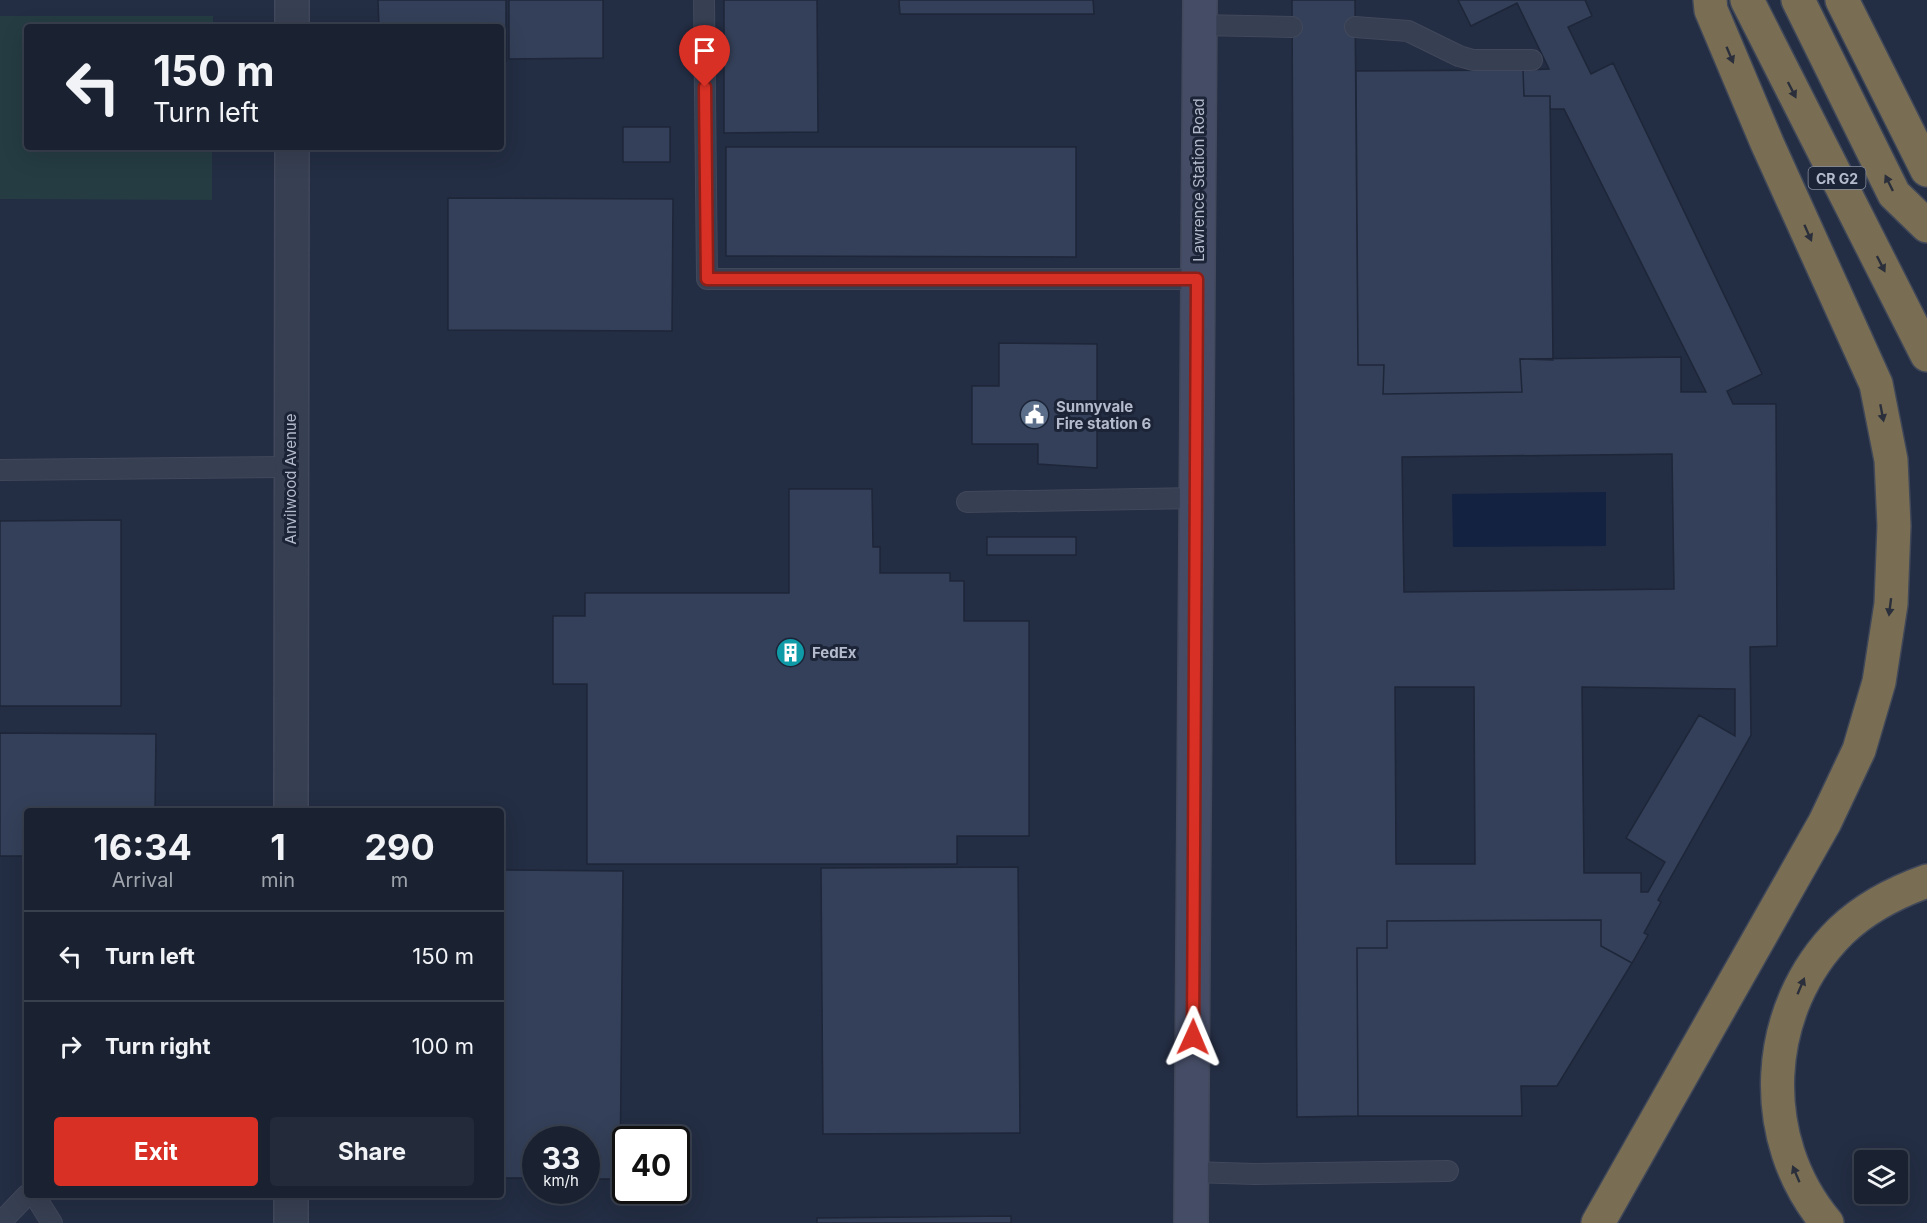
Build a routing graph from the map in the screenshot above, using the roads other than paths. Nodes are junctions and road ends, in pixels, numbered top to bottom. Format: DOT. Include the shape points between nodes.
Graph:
graph roads {
  1 [pos="292,0"];
  2 [pos="704,0"];
  3 [pos="1710,0"];
  4 [pos="1747,0"];
  5 [pos="1798,0"];
  6 [pos="1842,0"];
  7 [pos="1199,13"];
  8 [pos="292,24"];
  9 [pos="1292,27"];
  10 [pos="1355,27"];
  11 [pos="1532,60"];
  12 [pos="1876,68"];
  13 [pos="1927,129"];
  14 [pos="292,150"];
  15 [pos="1927,170"];
  16 [pos="1927,226"];
  17 [pos="1197,279"];
  18 [pos="1927,355"];
  19 [pos="290,467"];
  20 [pos="0,470"];
  21 [pos="1197,498"];
  22 [pos="967,502"];
  23 [pos="291,808"];
  24 [pos="1927,880"];
  25 [pos="1448,1171"];
  26 [pos="1192,1172"];
  27 [pos="24,1198"];
  28 [pos="36,1198"];
  29 [pos="291,1198"];
  30 [pos="0,1223"];
  31 [pos="52,1223"];
  32 [pos="291,1223"];
  33 [pos="1191,1223"];
  34 [pos="1598,1223"];
  35 [pos="1827,1223"];
  1 -- 8 [label="street"];
  2 -- 17 [label="lane" via="707,279"];
  3 -- 34 [label="highway, one-way" via="1767,143 1876,384 1891,460 1891,604 1879,682 1859,750 1826,822"];
  4 -- 18 [label="highway, CR G2, one-way"];
  16 -- 5 [label="highway, one-way" via="1894,194"];
  6 -- 12 [label="highway"];
  7 -- 9 [label="lane"];
  7 -- 17 [label="street, Lawrence Station Road"];
  10 -- 11 [label="lane" via="1408,31 1473,60"];
  12 -- 13 [label="highway"];
  12 -- 15 [label="highway"];
  14 -- 19 [label="street, Anvilwood Avenue"];
  17 -- 21 [label="street, Lawrence Station Road"];
  19 -- 20 [label="lane"];
  19 -- 23 [label="street, Anvilwood Avenue"];
  21 -- 22 [label="lane"];
  21 -- 26 [label="street, Lawrence Station Road"];
  35 -- 24 [label="highway, one-way" via="1808,1200 1784,1145 1777,1087 1782,1032 1806,976 1841,931 1893,893"];
  25 -- 26 [label="lane"];
  26 -- 33 [label="street, Lawrence Station Road"];
  27 -- 30 [label="lane"];
  28 -- 31 [label="lane"];
  29 -- 32 [label="street"];
}
